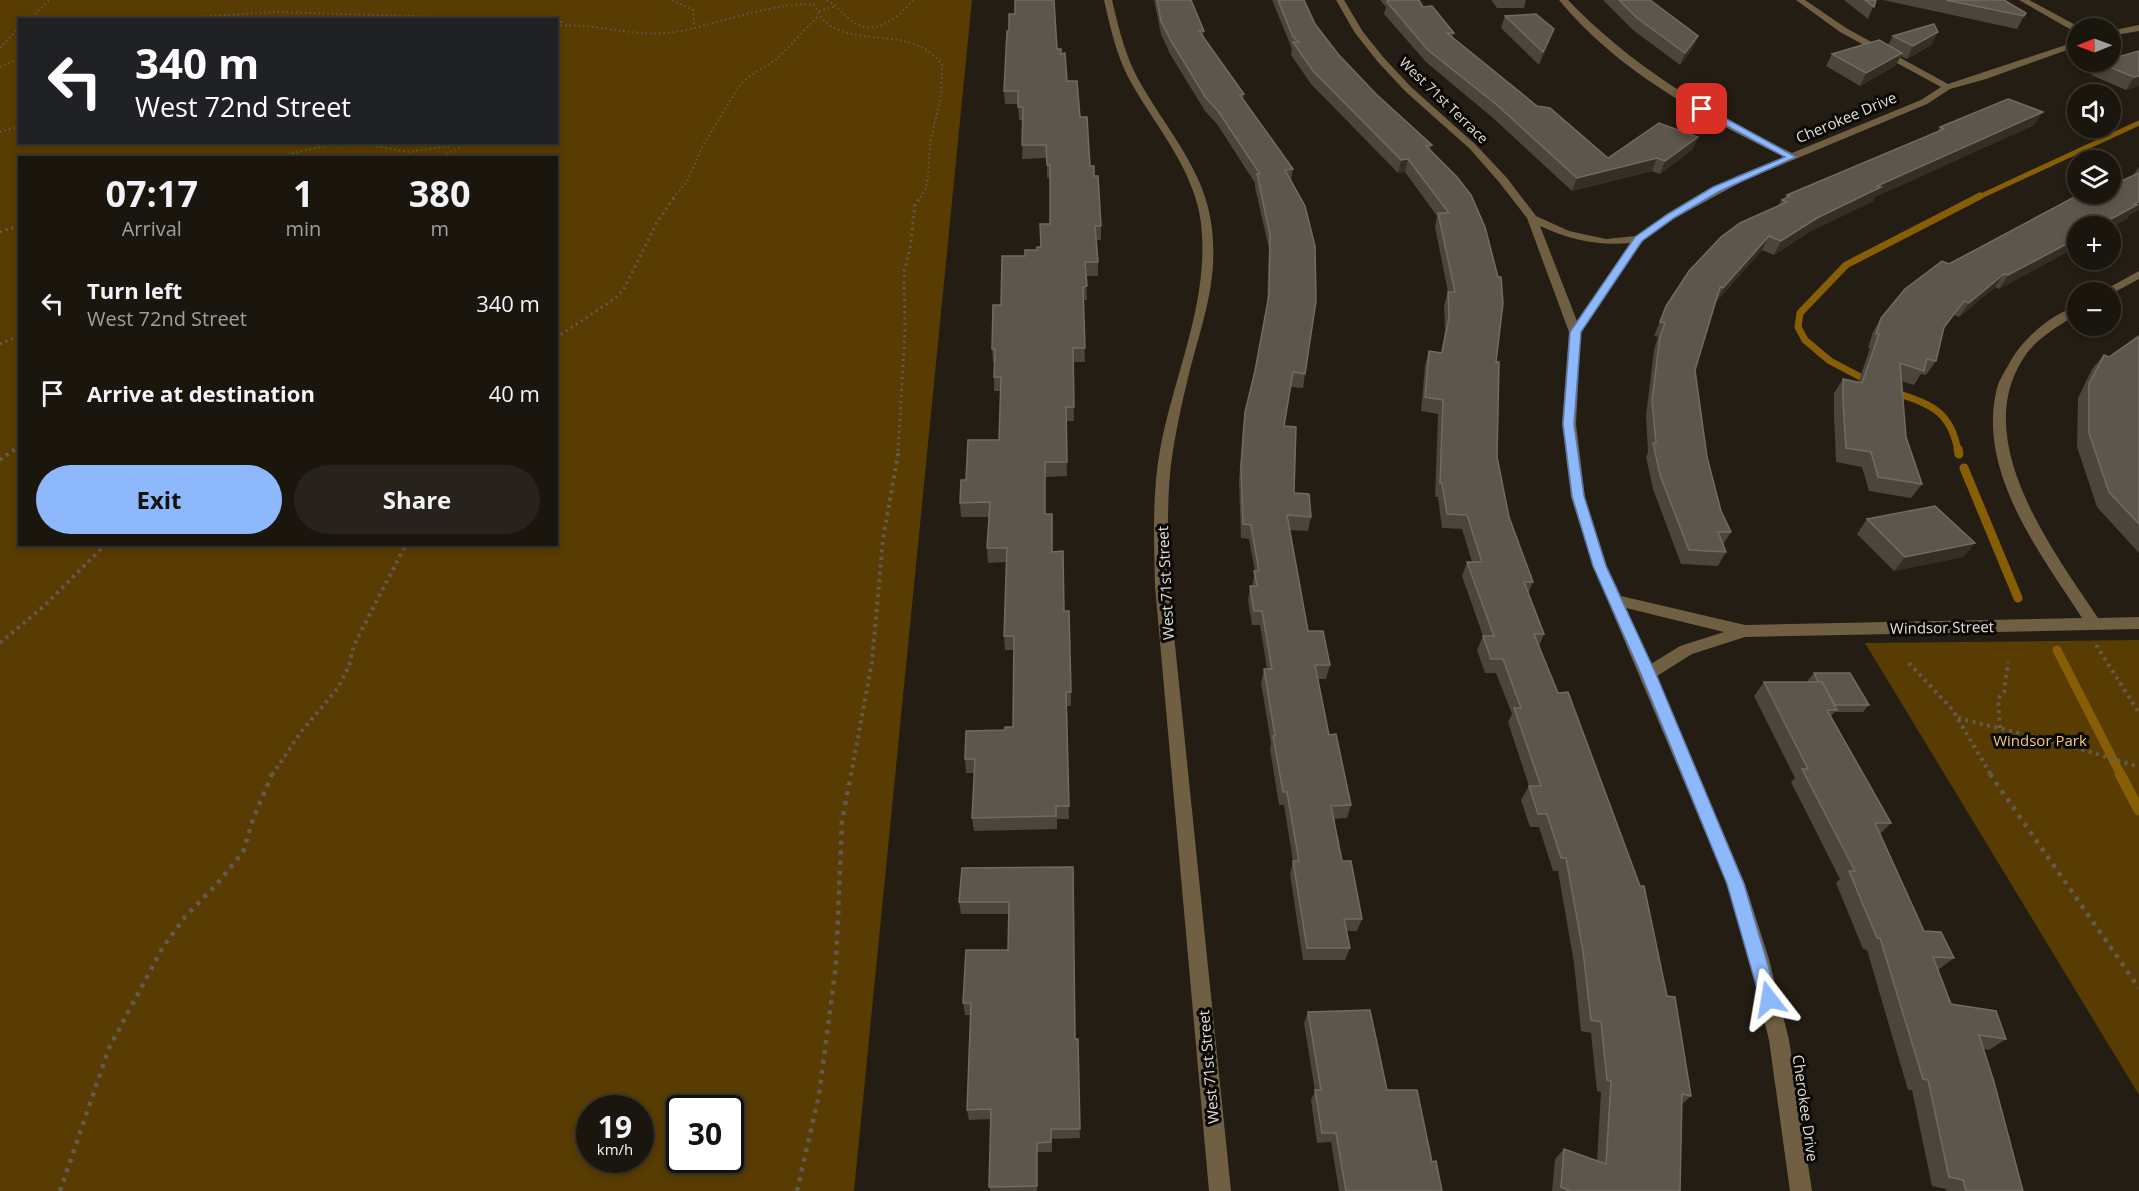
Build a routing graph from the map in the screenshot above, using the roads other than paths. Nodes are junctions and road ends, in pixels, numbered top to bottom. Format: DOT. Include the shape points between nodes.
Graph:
graph roads {
  1 [pos="1108,0"];
  2 [pos="1340,0"];
  3 [pos="1563,0"];
  4 [pos="1800,0"];
  5 [pos="2023,0"];
  6 [pos="2067,24"];
  7 [pos="2139,28"];
  8 [pos="2121,32"];
  9 [pos="2067,47"];
  10 [pos="1947,87"];
  11 [pos="1792,157"];
  12 [pos="1532,218"];
  13 [pos="1638,239"];
  14 [pos="2139,274"];
  15 [pos="2121,284"];
  16 [pos="2067,315"];
  17 [pos="1575,332"];
  18 [pos="1615,600"];
  19 [pos="2139,623"];
  20 [pos="2093,630"];
  21 [pos="1745,631"];
  22 [pos="1648,674"];
  23 [pos="1220,1191"];
  24 [pos="1801,1191"];
  1 -- 23 [label="street, West 71st Street" via="1120,50 1136,84 1185,162 1206,222 1208,263 1204,302 1166,452 1161,535"];
  2 -- 12 [label="street, West 71st Terrace" via="1380,60 1473,147"];
  3 -- 11 [label="street" via="1600,38 1653,78 1717,118"];
  4 -- 10 [label="street" via="1844,30"];
  5 -- 6 [label="street"];
  7 -- 8 [label="street"];
  9 -- 10 [label="street, Cherokee Drive"];
  10 -- 11 [label="street, Cherokee Drive" via="1924,102"];
  11 -- 13 [label="street, Cherokee Drive" via="1717,189"];
  12 -- 13 [label="street, West 71st Terrace" via="1566,234 1606,242"];
  12 -- 17 [label="street, West 71st Terrace"];
  13 -- 17 [label="street, Cherokee Drive"];
  14 -- 15 [label="street"];
  16 -- 20 [label="street" via="2020,353 2008,375 1999,408 2001,444 2032,530"];
  17 -- 18 [label="street, Cherokee Drive" via="1569,424 1578,496"];
  18 -- 21 [label="street, Windsor Street"];
  18 -- 22 [label="street, Cherokee Drive"];
  19 -- 20 [label="street, Windsor Street"];
  20 -- 21 [label="street, Windsor Street"];
  21 -- 22 [label="street, Windsor Street" via="1686,650"];
  22 -- 24 [label="street, Cherokee Drive" via="1736,884 1759,959 1779,1040"];
}
